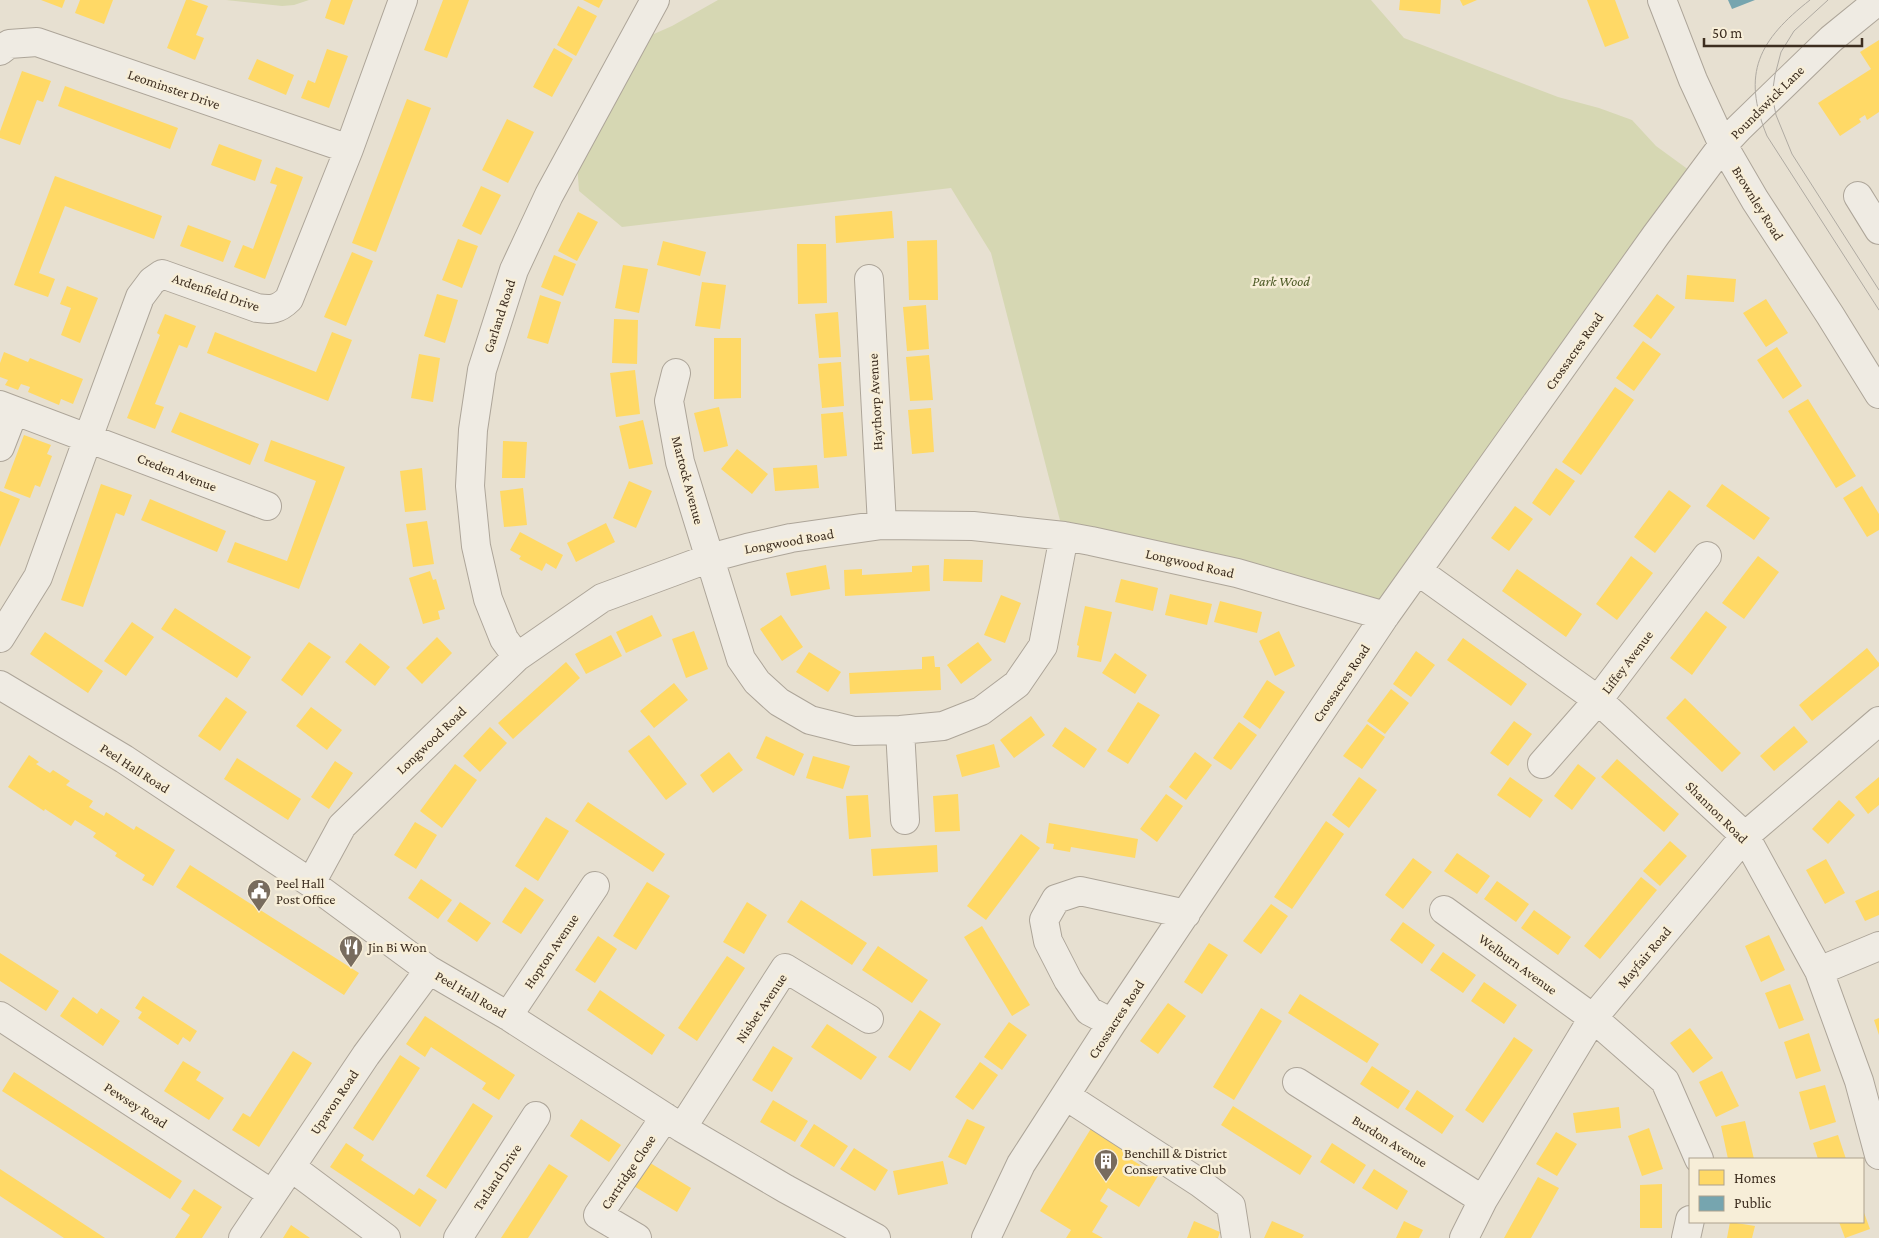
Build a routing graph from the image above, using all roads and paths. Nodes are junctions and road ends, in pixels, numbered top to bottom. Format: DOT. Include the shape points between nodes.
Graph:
graph roads {
  1 [pos="403,0"];
  2 [pos="655,0"];
  3 [pos="1662,0"];
  4 [pos="1879,0"];
  5 [pos="0,52"];
  6 [pos="1723,145"];
  7 [pos="349,149"];
  8 [pos="1858,196"];
  9 [pos="1879,230"];
  10 [pos="868,279"];
  11 [pos="676,373"];
  12 [pos="1879,394"];
  13 [pos="7,408"];
  14 [pos="88,438"];
  15 [pos="0,447"];
  16 [pos="267,506"];
  17 [pos="882,525"];
  18 [pos="1064,536"];
  19 [pos="1707,556"];
  20 [pos="710,558"];
  21 [pos="1418,571"];
  22 [pos="1385,616"];
  23 [pos="0,638"];
  24 [pos="517,657"];
  25 [pos="0,685"];
  26 [pos="1598,700"];
  27 [pos="1879,721"];
  28 [pos="900,730"];
  29 [pos="1542,764"];
  30 [pos="905,820"];
  31 [pos="1745,836"];
  32 [pos="311,883"];
  33 [pos="595,886"];
  34 [pos="1444,910"];
  35 [pos="1186,914"];
  36 [pos="1879,946"];
  37 [pos="429,970"];
  38 [pos="1820,971"];
  39 [pos="0,1016"];
  40 [pos="508,1016"];
  41 [pos="1593,1018"];
  42 [pos="869,1019"];
  43 [pos="1112,1023"];
  44 [pos="1297,1082"];
  45 [pos="1066,1096"];
  46 [pos="536,1116"];
  47 [pos="674,1122"];
  48 [pos="1879,1155"];
  49 [pos="1699,1158"];
  50 [pos="291,1167"];
  51 [pos="272,1194"];
  52 [pos="1483,1200"];
  53 [pos="1689,1223"];
  54 [pos="243,1238"];
  55 [pos="386,1238"];
  56 [pos="458,1238"];
  57 [pos="637,1238"];
  58 [pos="876,1238"];
  59 [pos="986,1238"];
  60 [pos="1236,1238"];
  61 [pos="1464,1238"];
  62 [pos="1686,1238"];
  1 -- 7 [label="street, Ardenfield Drive"];
  2 -- 24 [label="street, Garland Road" via="549,195 514,270 482,370 473,430 470,486 476,546 488,599 504,639"];
  3 -- 6 [label="street, Brownley Road"];
  4 -- 6 [label="street, Poundswick Lane" via="1831,39"];
  5 -- 7 [label="street, Leominster Drive" via="9,44 37,42"];
  6 -- 12 [label="street, Brownley Road" via="1754,200"];
  6 -- 21 [label="street, Crossacres Road"];
  7 -- 14 [label="street, Ardenfield Drive" via="294,286 280,307 272,310 257,308 162,274 152,281 140,297"];
  8 -- 9 [label="street"];
  10 -- 17 [label="street, Haythorp Avenue"];
  11 -- 20 [label="street, Martock Avenue" via="669,401 680,462"];
  13 -- 14 [label="street, Creden Avenue"];
  13 -- 15 [label="street"];
  14 -- 16 [label="street, Creden Avenue"];
  14 -- 23 [label="street, Ardenfield Drive" via="38,576"];
  17 -- 18 [label="street, Longwood Road" via="973,526"];
  17 -- 20 [label="street, Longwood Road" via="791,538"];
  18 -- 22 [label="street, Longwood Road" via="1237,573"];
  18 -- 28 [label="street, Martock Avenue" via="1043,646 1017,684 981,711 951,723"];
  19 -- 26 [label="street, Liffey Avenue"];
  20 -- 24 [label="street, Longwood Road" via="602,598"];
  20 -- 28 [label="street, Martock Avenue" via="741,659 757,682 779,702 810,720 830,726 854,731"];
  21 -- 22 [label="street, Crossacres Road"];
  21 -- 26 [label="street, Shannon Road"];
  22 -- 35 [label="street, Crossacres Road"];
  24 -- 32 [label="street, Longwood Road" via="342,826"];
  25 -- 32 [label="street, Peel Hall Road" via="124,759"];
  26 -- 29 [label="street, Liffey Avenue"];
  26 -- 31 [label="street, Shannon Road"];
  27 -- 31 [label="street, Mayfair Road"];
  28 -- 30 [label="street"];
  31 -- 38 [label="street, Shannon Road"];
  31 -- 41 [label="street, Mayfair Road"];
  32 -- 37 [label="street, Peel Hall Road"];
  33 -- 40 [label="street, Hopton Avenue"];
  34 -- 41 [label="street, Welburn Avenue"];
  35 -- 43 [label="street, Crossacres Road"];
  35 -- 43 [label="street" via="1080,891 1056,898 1044,920 1048,941 1088,1012"];
  36 -- 38 [label="street"];
  37 -- 40 [label="street, Peel Hall Road"];
  37 -- 50 [label="street, Upavon Road" via="366,1055"];
  38 -- 48 [label="street, Shannon Road" via="1859,1081"];
  39 -- 51 [label="street, Pewsey Road"];
  40 -- 47 [label="street, Peel Hall Road"];
  41 -- 49 [label="street, Welburn Avenue" via="1665,1081"];
  41 -- 52 [label="street, Mayfair Road"];
  42 -- 47 [label="street, Nisbet Avenue" via="785,968"];
  43 -- 45 [label="street, Crossacres Road"];
  44 -- 52 [label="street, Burdon Avenue"];
  45 -- 59 [label="street, Crossacres Road" via="1021,1164"];
  45 -- 60 [label="street" via="1230,1206"];
  46 -- 56 [label="street, Tatland Drive"];
  47 -- 57 [label="street, Cartridge Close" via="598,1215"];
  47 -- 58 [label="street, Peel Hall Road" via="786,1190"];
  50 -- 51 [label="street, Upavon Road"];
  50 -- 55 [label="street"];
  51 -- 54 [label="street, Upavon Road"];
  52 -- 61 [label="street, Mayfair Road"];
  53 -- 62 [label="street"];
}
